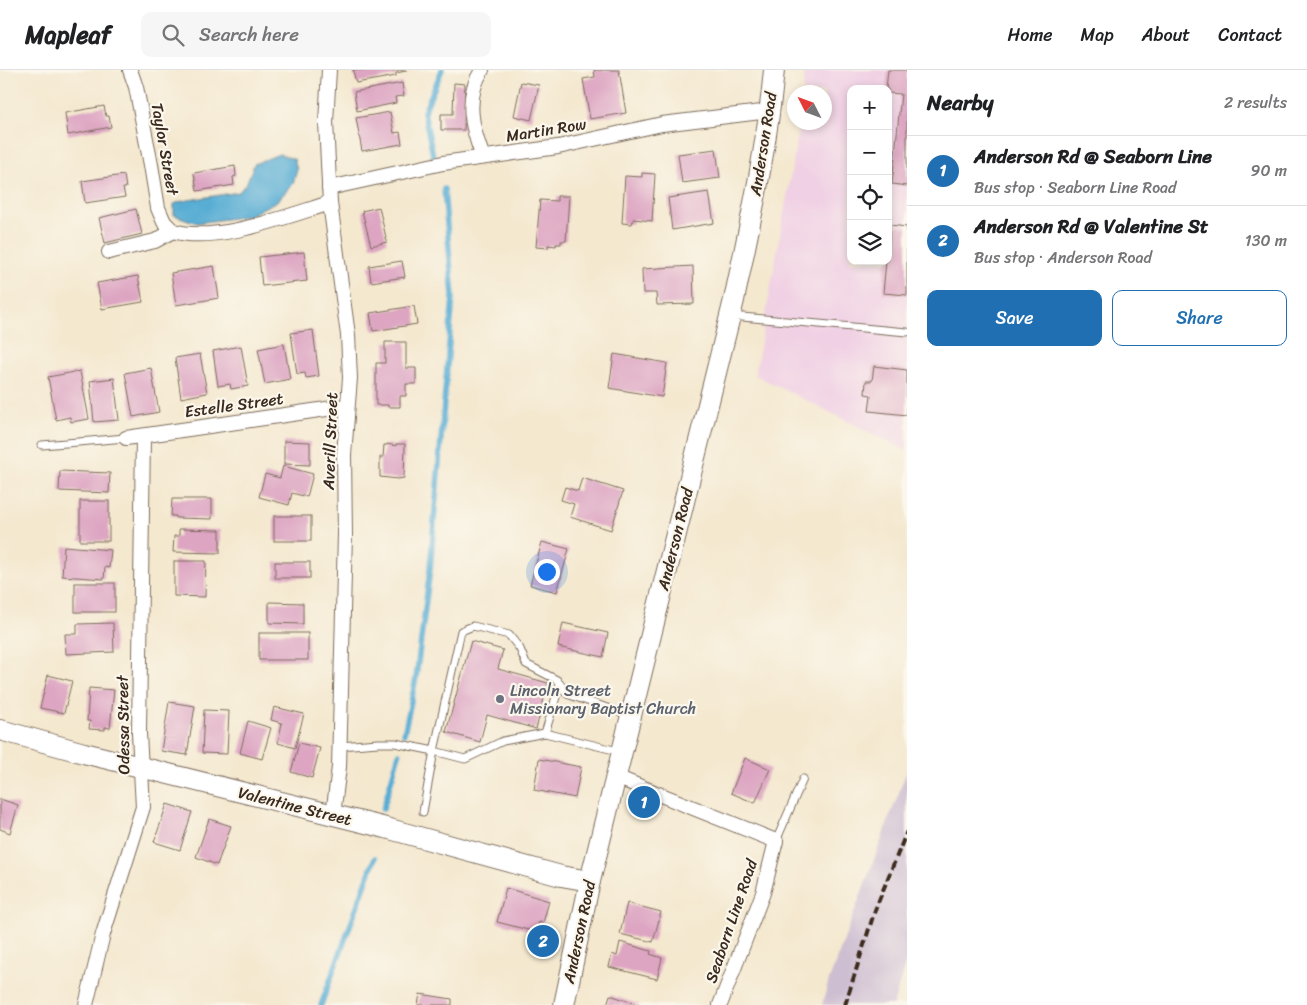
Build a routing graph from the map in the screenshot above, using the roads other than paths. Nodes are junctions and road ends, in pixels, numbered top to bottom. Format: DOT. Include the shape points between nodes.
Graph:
graph roads {
  1 [pos="130,70"];
  2 [pos="329,70"];
  3 [pos="482,70"];
  4 [pos="774,70"];
  5 [pos="770,111"];
  6 [pos="483,157"];
  7 [pos="329,188"];
  8 [pos="330,203"];
  9 [pos="173,231"];
  10 [pos="108,252"];
  11 [pos="730,316"];
  12 [pos="907,332"];
  13 [pos="347,406"];
  14 [pos="143,436"];
  15 [pos="126,438"];
  16 [pos="42,445"];
  17 [pos="560,684"];
  18 [pos="631,717"];
  19 [pos="0,730"];
  20 [pos="545,733"];
  21 [pos="340,746"];
  22 [pos="434,751"];
  23 [pos="622,752"];
  24 [pos="141,767"];
  25 [pos="616,777"];
  26 [pos="803,780"];
  27 [pos="423,812"];
  28 [pos="333,815"];
  29 [pos="776,841"];
  30 [pos="590,881"];
  31 [pos="86,1005"];
  32 [pos="564,1005"];
  33 [pos="720,1005"];
  1 -- 9 [label="street, Taylor Street" via="150,155 158,208 164,222"];
  2 -- 7 [label="street, Averill Street" via="326,122"];
  3 -- 6 [label="street" via="472,94 471,117"];
  4 -- 5 [label="main road, Anderson Road"];
  5 -- 6 [label="street, Martin Row" via="662,124 558,147"];
  5 -- 11 [label="main road, Anderson Road"];
  6 -- 7 [label="street, Martin Row"];
  7 -- 8 [label="street, Averill Street"];
  8 -- 9 [label="street" via="265,223 213,234"];
  8 -- 13 [label="street, Averill Street" via="348,335 350,378"];
  9 -- 10 [label="street" via="155,240"];
  11 -- 12 [label="lane"];
  11 -- 18 [label="main road, Anderson Road"];
  13 -- 14 [label="street, Estelle Street"];
  13 -- 21 [label="street, Averill Street"];
  14 -- 15 [label="street, Estelle Street"];
  14 -- 24 [label="street, Odessa Street"];
  15 -- 16 [label="lane"];
  17 -- 18 [label="lane" via="567,694"];
  17 -- 20 [label="lane"];
  17 -- 22 [label="lane" via="526,664 509,635 472,626 461,631"];
  18 -- 23 [label="main road, Anderson Road"];
  19 -- 24 [label="main road, Valentine Street"];
  20 -- 22 [label="lane" via="503,741 465,759"];
  20 -- 23 [label="lane"];
  21 -- 22 [label="lane" via="395,743"];
  21 -- 28 [label="street, Averill Street"];
  22 -- 27 [label="lane"];
  23 -- 25 [label="main road, Anderson Road"];
  24 -- 28 [label="main road, Valentine Street"];
  24 -- 31 [label="street, Odessa Street" via="143,807 103,934"];
  25 -- 29 [label="street"];
  25 -- 30 [label="main road, Anderson Road"];
  26 -- 29 [label="lane"];
  28 -- 30 [label="main road, Valentine Street"];
  29 -- 33 [label="street, Seaborn Line Road" via="763,894"];
  30 -- 32 [label="main road, Anderson Road"];
}
